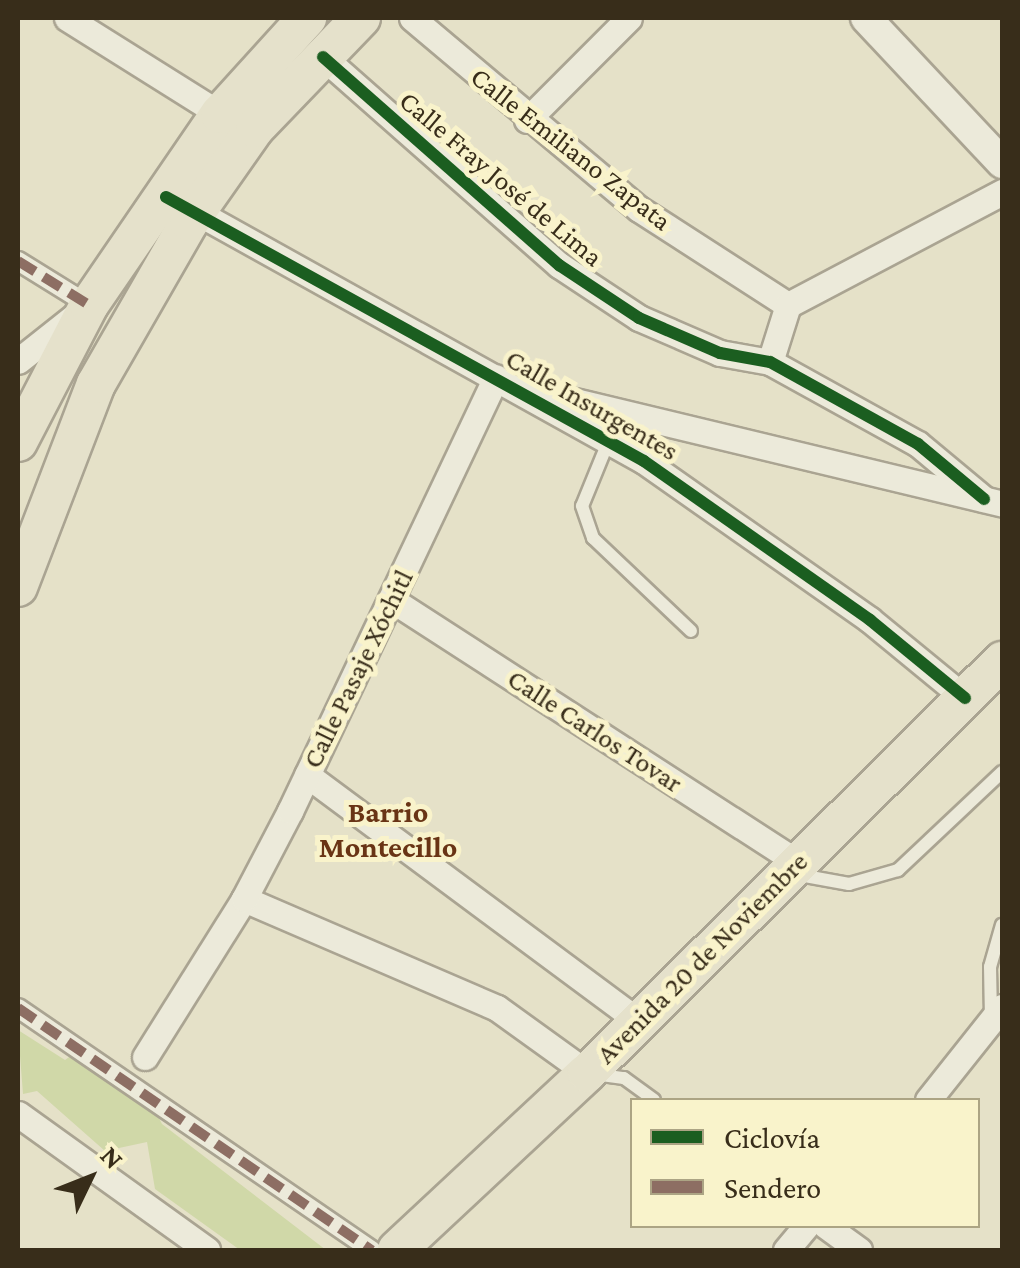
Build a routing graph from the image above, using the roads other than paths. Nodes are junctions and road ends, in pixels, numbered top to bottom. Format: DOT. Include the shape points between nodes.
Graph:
graph roads {
  1 [pos="68,18"];
  2 [pos="307,18"];
  3 [pos="361,18"];
  4 [pos="412,18"];
  5 [pos="630,18"];
  6 [pos="866,18"];
  7 [pos="323,57"];
  8 [pos="220,114"];
  9 [pos="526,120"];
  10 [pos="1002,164"];
  11 [pos="1002,192"];
  12 [pos="184,210"];
  13 [pos="18,261"];
  14 [pos="89,305"];
  15 [pos="788,305"];
  16 [pos="18,361"];
  17 [pos="770,362"];
  18 [pos="499,384"];
  19 [pos="609,440"];
  20 [pos="18,442"];
  21 [pos="993,502"];
  22 [pos="18,587"];
  23 [pos="392,600"];
  24 [pos="692,631"];
  25 [pos="1002,662"];
  26 [pos="965,698"];
  27 [pos="1002,772"];
  28 [pos="307,775"];
  29 [pos="792,867"];
  30 [pos="244,900"];
  31 [pos="1002,924"];
  32 [pos="18,1008"];
  33 [pos="997,1014"];
  34 [pos="637,1020"];
  35 [pos="145,1057"];
  36 [pos="587,1073"];
  37 [pos="651,1098"];
  38 [pos="930,1098"];
  39 [pos="18,1114"];
  40 [pos="804,1228"];
  41 [pos="193,1247"];
  42 [pos="372,1250"];
  43 [pos="396,1250"];
  44 [pos="786,1250"];
  1 -- 8 [label="street"];
  2 -- 8 [label="main road"];
  3 -- 7 [label="main road"];
  4 -- 9 [label="street, Calle Emiliano Zapata"];
  5 -- 9 [label="street"];
  6 -- 10 [label="street"];
  7 -- 12 [label="main road"];
  7 -- 17 [label="street, Calle Fray José de Lima" via="559,265 639,318 720,353"];
  8 -- 12 [label="main road"];
  9 -- 15 [label="street, Calle Emiliano Zapata" via="639,209"];
  11 -- 15 [label="street"];
  12 -- 14 [label="main road"];
  12 -- 18 [label="street, Calle Insurgentes"];
  12 -- 22 [label="main road" via="96,384"];
  13 -- 14 [label="street"];
  14 -- 16 [label="street"];
  14 -- 20 [label="main road"];
  15 -- 17 [label="street"];
  17 -- 21 [label="street, Calle Fray José de Lima" via="918,444"];
  18 -- 19 [label="street, Calle Insurgentes"];
  18 -- 21 [label="street"];
  18 -- 23 [label="street, Calle Pasaje Xóchitl"];
  19 -- 24 [label="lane" via="582,506 592,538"];
  19 -- 26 [label="street, Calle Insurgentes" via="870,620"];
  23 -- 28 [label="street, Calle Pasaje Xóchitl"];
  23 -- 29 [label="street, Calle Carlos Tovar"];
  25 -- 26 [label="main road, Avenida 20 de Noviembre"];
  26 -- 29 [label="main road, Avenida 20 de Noviembre"];
  27 -- 29 [label="lane" via="898,870 849,884"];
  28 -- 30 [label="street, Calle Pasaje Xóchitl"];
  28 -- 34 [label="street"];
  29 -- 34 [label="main road, Avenida 20 de Noviembre"];
  30 -- 35 [label="street, Calle Pasaje Xóchitl"];
  30 -- 36 [label="street" via="497,1008"];
  31 -- 33 [label="lane" via="990,967"];
  32 -- 42 [label="street"];
  33 -- 38 [label="street"];
  34 -- 36 [label="main road, Avenida 20 de Noviembre"];
  36 -- 37 [label="lane" via="624,1078"];
  36 -- 43 [label="main road, Avenida 20 de Noviembre"];
  39 -- 41 [label="street"];
  40 -- 44 [label="street"];
}
